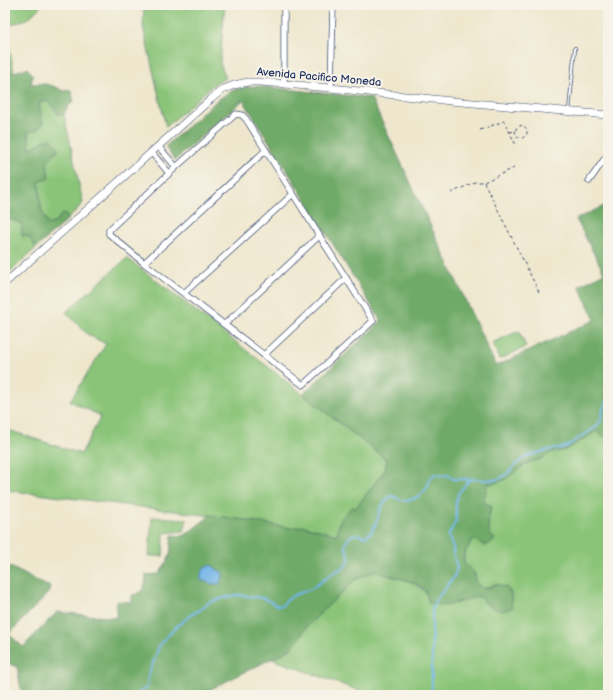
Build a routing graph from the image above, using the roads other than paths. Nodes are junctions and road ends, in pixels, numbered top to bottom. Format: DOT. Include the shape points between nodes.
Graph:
graph roads {
  1 [pos="284,5"];
  2 [pos="333,5"];
  3 [pos="575,48"];
  4 [pos="284,84"];
  5 [pos="331,88"];
  6 [pos="569,112"];
  7 [pos="608,115"];
  8 [pos="158,146"];
  9 [pos="266,150"];
  10 [pos="151,152"];
  11 [pos="608,154"];
  12 [pos="176,167"];
  13 [pos="169,173"];
  14 [pos="588,181"];
  15 [pos="293,194"];
  16 [pos="319,236"];
  17 [pos="144,263"];
  18 [pos="346,278"];
  19 [pos="5,283"];
  20 [pos="184,293"];
  21 [pos="225,324"];
  22 [pos="264,355"];
  1 -- 4 [label="street"];
  2 -- 5 [label="street"];
  3 -- 6 [label="lane"];
  4 -- 5 [label="street, Avenida Pacifico Moneda"];
  4 -- 8 [label="street, Avenida Pacifico Moneda" via="248,82 222,90"];
  5 -- 6 [label="street, Avenida Pacifico Moneda"];
  6 -- 7 [label="street, Avenida Pacifico Moneda"];
  8 -- 10 [label="street, Avenida Pacifico Moneda"];
  8 -- 12 [label="street"];
  9 -- 12 [label="street" via="246,119 236,114"];
  9 -- 15 [label="street"];
  9 -- 17 [label="street"];
  10 -- 13 [label="street"];
  10 -- 19 [label="street, Avenida Pacifico Moneda"];
  11 -- 14 [label="street"];
  12 -- 13 [label="street"];
  13 -- 17 [label="street" via="109,230 110,236"];
  15 -- 16 [label="street"];
  15 -- 20 [label="street"];
  16 -- 18 [label="street"];
  16 -- 21 [label="street"];
  17 -- 20 [label="street"];
  18 -- 22 [label="street"];
  18 -- 22 [label="street" via="373,321 303,385"];
  20 -- 21 [label="street"];
  21 -- 22 [label="street"];
}
